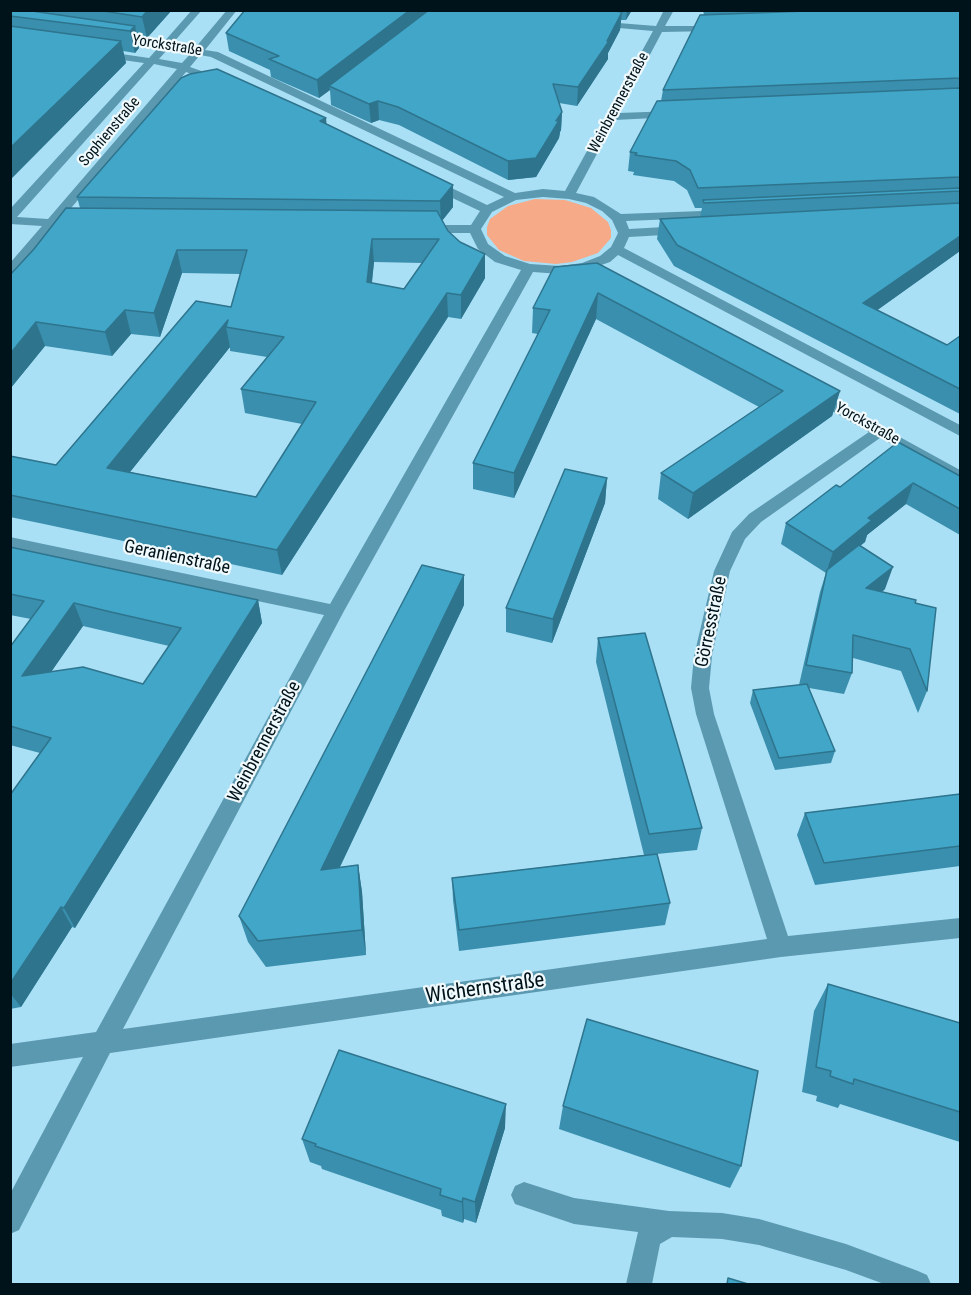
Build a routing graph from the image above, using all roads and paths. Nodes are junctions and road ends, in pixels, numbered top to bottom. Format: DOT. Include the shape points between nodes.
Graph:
graph roads {
  1 [pos="198,10"];
  2 [pos="233,10"];
  3 [pos="669,10"];
  4 [pos="582,21"];
  5 [pos="727,28"];
  6 [pos="659,29"];
  7 [pos="101,37"];
  8 [pos="166,45"];
  9 [pos="199,50"];
  10 [pos="90,53"];
  11 [pos="152,61"];
  12 [pos="185,67"];
  13 [pos="235,87"];
  14 [pos="682,114"];
  15 [pos="347,117"];
  16 [pos="613,117"];
  17 [pos="330,125"];
  18 [pos="422,178"];
  19 [pos="569,195"];
  20 [pos="513,197"];
  21 [pos="487,210"];
  22 [pos="733,213"];
  23 [pos="618,218"];
  24 [pos="10,219"];
  25 [pos="51,225"];
  26 [pos="86,225"];
  27 [pos="412,229"];
  28 [pos="475,229"];
  29 [pos="693,230"];
  30 [pos="624,233"];
  31 [pos="617,249"];
  32 [pos="584,267"];
  33 [pos="529,268"];
  34 [pos="10,272"];
  35 [pos="605,278"];
  36 [pos="799,387"];
  37 [pos="960,431"];
  38 [pos="879,432"];
  39 [pos="960,476"];
  40 [pos="10,543"];
  41 [pos="335,611"];
  42 [pos="960,928"];
  43 [pos="781,947"];
  44 [pos="103,1045"];
  45 [pos="10,1056"];
  46 [pos="524,1195"];
  47 [pos="10,1221"];
  48 [pos="669,1224"];
  49 [pos="639,1284"];
  50 [pos="918,1284"];
  1 -- 8 [label="street, Sophienstraße"];
  2 -- 9 [label="street, Sophienstraße"];
  3 -- 6 [label="street, Weinbrennerstraße"];
  4 -- 6 [label="street"];
  5 -- 6 [label="street"];
  6 -- 16 [label="street, Weinbrennerstraße"];
  7 -- 8 [label="street, Yorckstraße"];
  8 -- 9 [label="street, Yorckstraße"];
  8 -- 11 [label="street, Sophienstraße"];
  9 -- 12 [label="street, Sophienstraße"];
  9 -- 15 [label="street, Yorckstraße" via="326,101"];
  10 -- 11 [label="street, Yorckstraße"];
  11 -- 12 [label="street, Yorckstraße"];
  11 -- 24 [label="street, Sophienstraße"];
  12 -- 13 [label="street, Yorckstraße"];
  12 -- 25 [label="street, Sophienstraße"];
  14 -- 16 [label="street"];
  15 -- 17 [label="street"];
  15 -- 20 [label="street, Yorckstraße"];
  16 -- 19 [label="street, Weinbrennerstraße"];
  18 -- 21 [label="street"];
  19 -- 20 [label="street"];
  19 -- 23 [label="street" via="590,200"];
  20 -- 21 [label="street"];
  21 -- 28 [label="street"];
  22 -- 23 [label="street"];
  23 -- 30 [label="street"];
  24 -- 25 [label="street"];
  25 -- 26 [label="street"];
  25 -- 34 [label="street, Sophienstraße"];
  27 -- 28 [label="street"];
  28 -- 33 [label="street" via="482,246 500,259"];
  29 -- 30 [label="street"];
  30 -- 31 [label="street"];
  31 -- 32 [label="street" via="605,259"];
  31 -- 37 [label="street"];
  32 -- 33 [label="street"];
  32 -- 35 [label="street"];
  33 -- 41 [label="street, Weinbrennerstraße"];
  36 -- 38 [label="street, Yorckstraße"];
  38 -- 39 [label="street, Yorckstraße"];
  38 -- 43 [label="street, Görresstraße" via="755,518 738,537 722,571 703,656 700,688 705,714"];
  40 -- 41 [label="street, Geranienstraße"];
  41 -- 44 [label="street, Weinbrennerstraße"];
  42 -- 43 [label="street, Wichernstraße"];
  43 -- 44 [label="street, Wichernstraße"];
  44 -- 45 [label="street, Wichernstraße"];
  44 -- 47 [label="street, Weinbrennerstraße"];
  46 -- 48 [label="street" via="574,1211"];
  48 -- 49 [label="street" via="650,1236"];
  48 -- 50 [label="street" via="759,1232 846,1257"];
}
